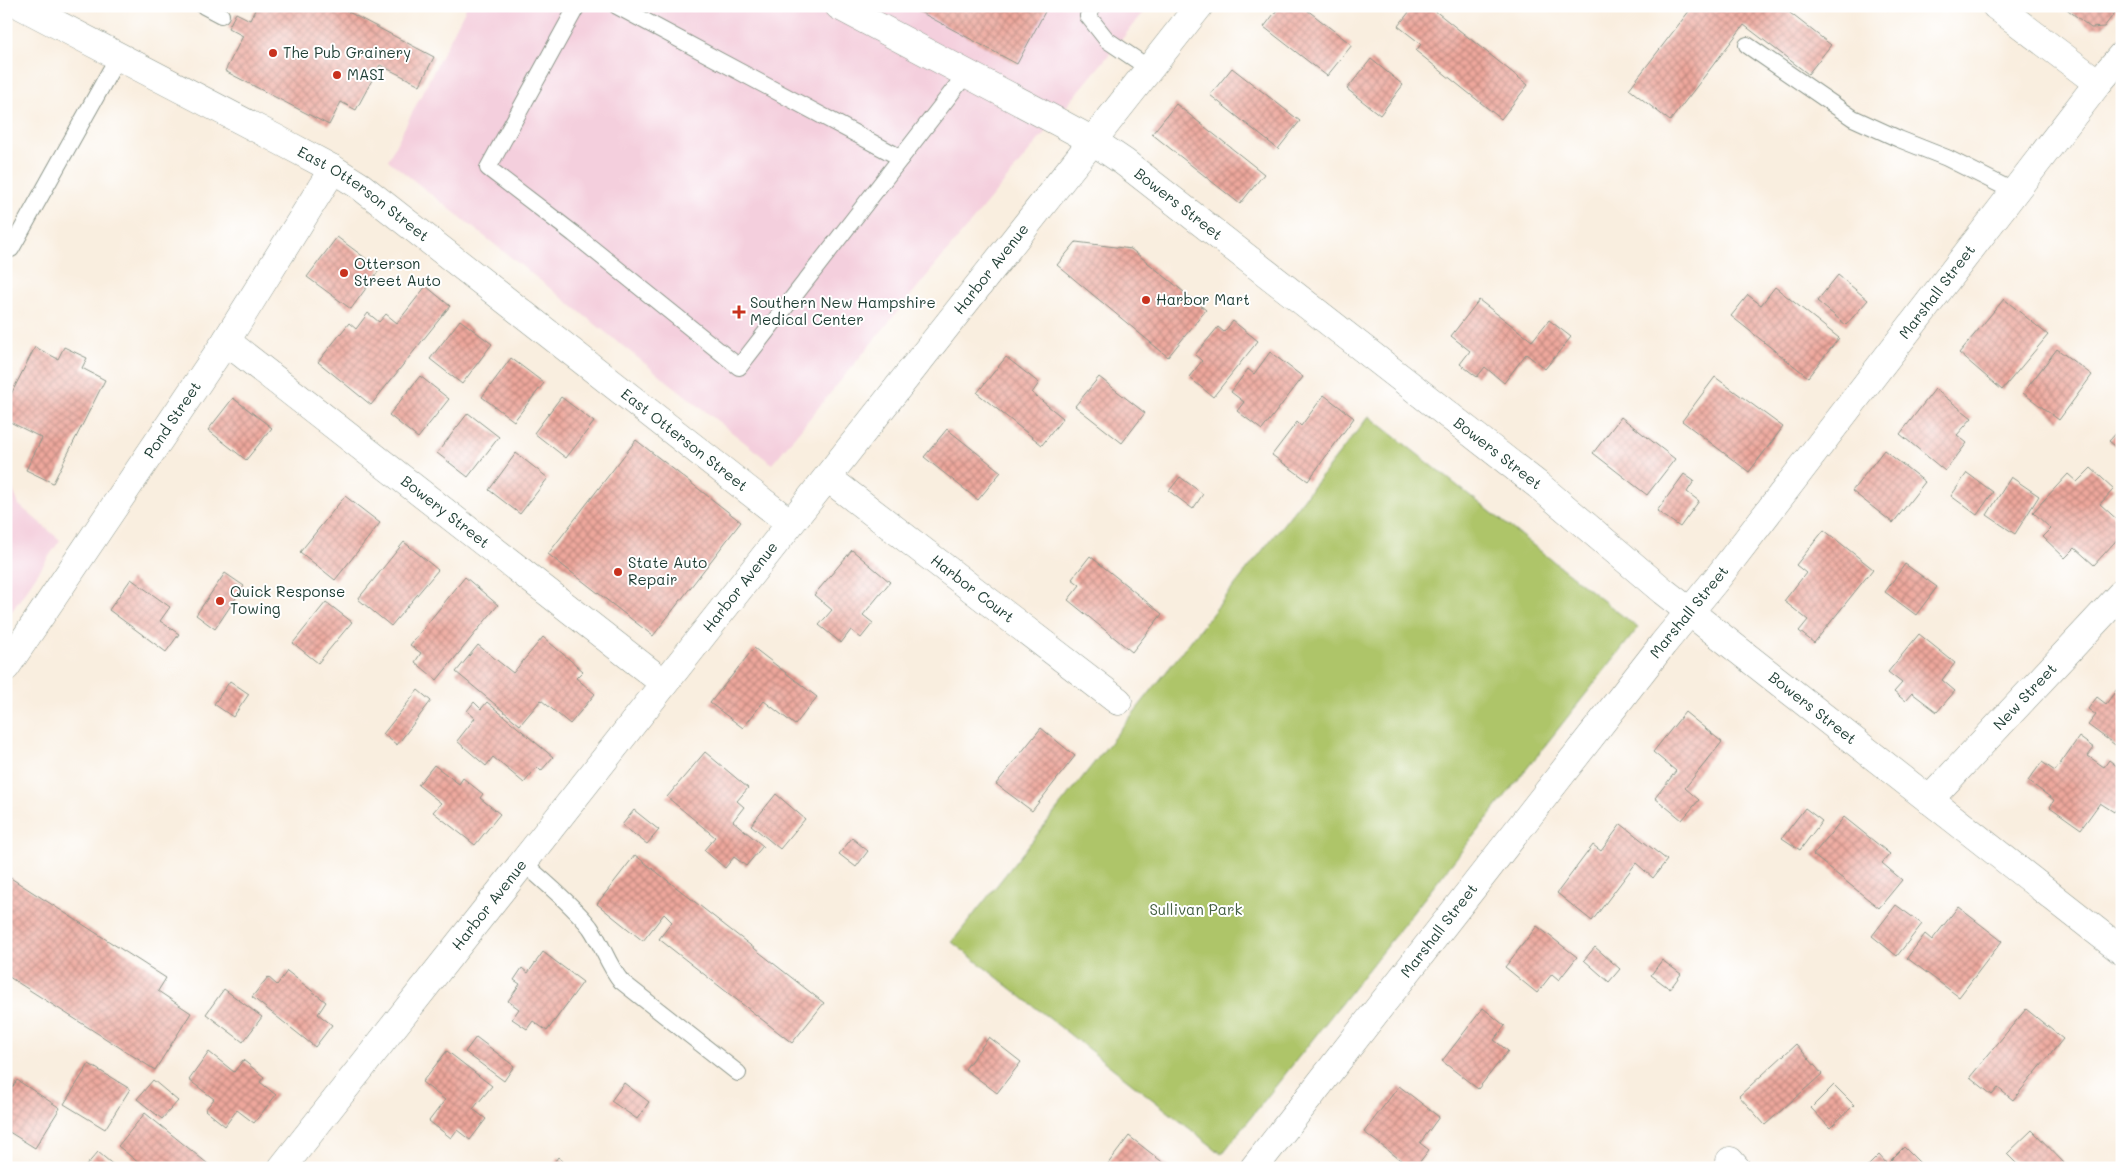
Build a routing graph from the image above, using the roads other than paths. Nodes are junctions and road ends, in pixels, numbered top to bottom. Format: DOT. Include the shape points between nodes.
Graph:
graph roads {
  1 [pos="204,6"];
  2 [pos="577,6"];
  3 [pos="617,6"];
  4 [pos="838,6"];
  5 [pos="1092,6"];
  6 [pos="1199,6"];
  7 [pos="1996,6"];
  8 [pos="39,10"];
  9 [pos="221,15"];
  10 [pos="1747,45"];
  11 [pos="2122,55"];
  12 [pos="118,57"];
  13 [pos="1150,69"];
  14 [pos="966,74"];
  15 [pos="2098,83"];
  16 [pos="1093,141"];
  17 [pos="901,158"];
  18 [pos="333,169"];
  19 [pos="2016,192"];
  20 [pos="6,247"];
  21 [pos="226,341"];
  22 [pos="828,478"];
  23 [pos="790,524"];
  24 [pos="2122,593"];
  25 [pos="1690,612"];
  26 [pos="6,667"];
  27 [pos="664,682"];
  28 [pos="1118,701"];
  29 [pos="1929,800"];
  30 [pos="522,862"];
  31 [pos="2122,951"];
  32 [pos="738,1073"];
  33 [pos="282,1168"];
  34 [pos="1254,1168"];
  1 -- 9 [label="lane"];
  2 -- 17 [label="lane" via="488,168 739,367"];
  3 -- 17 [label="lane"];
  4 -- 14 [label="street, Bowers Street"];
  5 -- 13 [label="lane" via="1088,16 1107,40"];
  6 -- 13 [label="street, Harbor Avenue"];
  7 -- 15 [label="street"];
  8 -- 12 [label="street, East Otterson Street"];
  10 -- 19 [label="lane" via="1853,118"];
  11 -- 15 [label="street, Marshall Street"];
  12 -- 18 [label="street, East Otterson Street"];
  12 -- 20 [label="lane" via="10,249"];
  13 -- 16 [label="street, Harbor Avenue"];
  14 -- 16 [label="street, Bowers Street"];
  14 -- 17 [label="lane"];
  15 -- 19 [label="street, Marshall Street"];
  16 -- 22 [label="street, Harbor Avenue"];
  16 -- 25 [label="street, Bowers Street" via="1538,485"];
  18 -- 21 [label="street, Pond Street"];
  18 -- 23 [label="street, East Otterson Street" via="360,186"];
  19 -- 25 [label="street, Marshall Street"];
  21 -- 26 [label="street, Pond Street"];
  21 -- 27 [label="street, Bowery Street"];
  22 -- 23 [label="street, Harbor Avenue"];
  22 -- 28 [label="street, Harbor Court"];
  23 -- 27 [label="street, Harbor Avenue"];
  24 -- 29 [label="street, New Street"];
  25 -- 29 [label="street, Bowers Street"];
  25 -- 34 [label="street, Marshall Street"];
  27 -- 30 [label="street, Harbor Avenue"];
  29 -- 31 [label="street, Bowers Street"];
  30 -- 32 [label="lane" via="578,913 621,981"];
  30 -- 33 [label="street, Harbor Avenue"];
}
